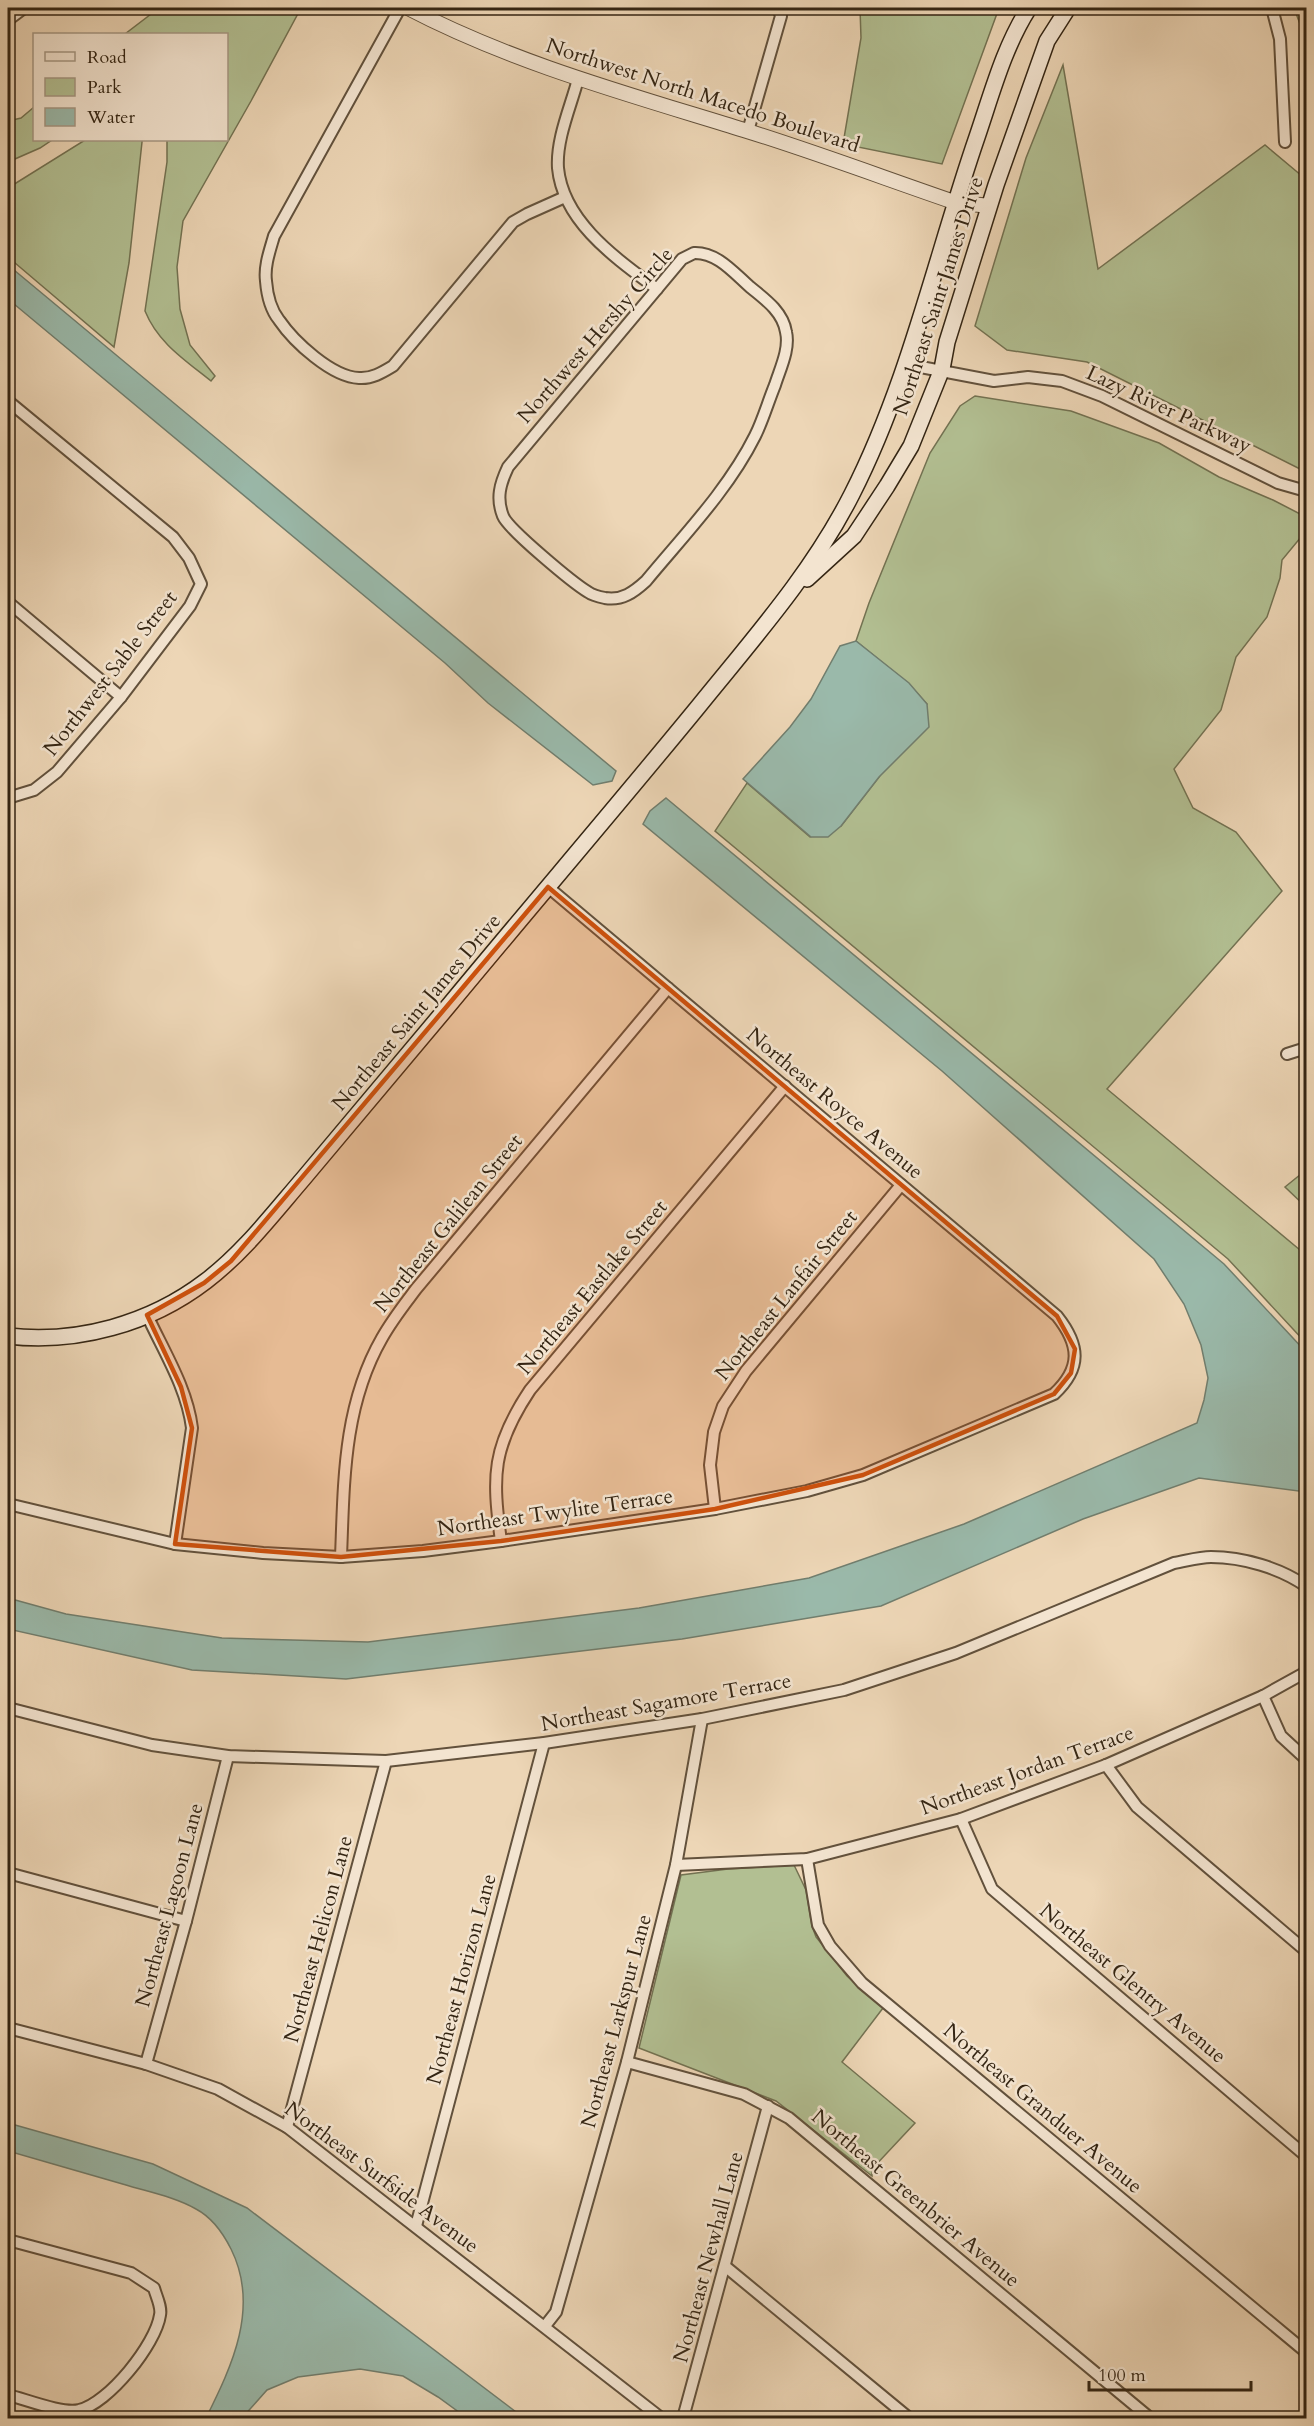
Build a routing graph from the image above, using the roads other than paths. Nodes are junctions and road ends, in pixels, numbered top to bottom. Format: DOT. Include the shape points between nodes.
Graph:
graph roads {
  1 [pos="24,8"];
  2 [pos="400,8"];
  3 [pos="408,8"];
  4 [pos="778,8"];
  5 [pos="1029,8"];
  6 [pos="1068,8"];
  7 [pos="1272,8"];
  8 [pos="8,20"];
  9 [pos="578,79"];
  10 [pos="748,131"];
  11 [pos="1286,142"];
  12 [pos="565,198"];
  13 [pos="954,202"];
  14 [pos="989,206"];
  15 [pos="657,289"];
  16 [pos="905,364"];
  17 [pos="942,369"];
  18 [pos="8,401"];
  19 [pos="1306,491"];
  20 [pos="785,600"];
  21 [pos="8,602"];
  22 [pos="121,697"];
  23 [pos="9,796"];
  24 [pos="548,887"];
  25 [pos="668,988"];
  26 [pos="1306,1048"];
  27 [pos="1287,1054"];
  28 [pos="785,1086"];
  29 [pos="901,1185"];
  30 [pos="147,1316"];
  31 [pos="8,1336"];
  32 [pos="1075,1363"];
  33 [pos="8,1504"];
  34 [pos="715,1509"];
  35 [pos="501,1541"];
  36 [pos="175,1544"];
  37 [pos="341,1557"];
  38 [pos="1306,1586"];
  39 [pos="1306,1672"];
  40 [pos="1263,1696"];
  41 [pos="8,1708"];
  42 [pos="702,1719"];
  43 [pos="544,1743"];
  44 [pos="228,1756"];
  45 [pos="1306,1758"];
  46 [pos="386,1761"];
  47 [pos="1106,1764"];
  48 [pos="961,1819"];
  49 [pos="807,1858"];
  50 [pos="676,1865"];
  51 [pos="8,1873"];
  52 [pos="186,1922"];
  53 [pos="1306,1951"];
  54 [pos="8,2028"];
  55 [pos="627,2062"];
  56 [pos="146,2064"];
  57 [pos="768,2106"];
  58 [pos="287,2127"];
  59 [pos="1306,2156"];
  60 [pos="416,2226"];
  61 [pos="8,2240"];
  62 [pos="726,2267"];
  63 [pos="545,2326"];
  64 [pos="1306,2352"];
  65 [pos="8,2395"];
  66 [pos="661,2418"];
  67 [pos="684,2418"];
  68 [pos="909,2418"];
  69 [pos="1150,2418"];
  1 -- 8 [label="street"];
  2 -- 12 [label="street" via="274,236 266,279 269,299 289,333 331,370 360,379 379,375 393,366 513,222"];
  3 -- 9 [label="street, Northwest North Macedo Boulevard"];
  4 -- 10 [label="street" via="781,16"];
  5 -- 13 [label="main road, Northeast Saint James Drive" via="1013,33"];
  6 -- 14 [label="main road, Northeast Saint James Drive" via="1047,41"];
  7 -- 11 [label="street" via="1280,39"];
  9 -- 10 [label="street, Northwest North Macedo Boulevard"];
  9 -- 12 [label="street" via="560,146 558,168"];
  10 -- 13 [label="street, Northwest North Macedo Boulevard"];
  12 -- 15 [label="street" via="583,224"];
  13 -- 14 [label="street, Northwest North Macedo Boulevard"];
  13 -- 16 [label="main road, Northeast Saint James Drive"];
  14 -- 17 [label="main road, Northeast Saint James Drive"];
  15 -- 15 [label="street, Northwest Hershy Circle" via="682,259 694,253 717,259 771,304 782,320 787,334 784,360 756,434 721,490 646,581 627,595 607,598 589,593 514,531 503,518 499,487 507,467"];
  16 -- 17 [label="street, Lazy River Parkway"];
  16 -- 20 [label="main road, Northeast Saint James Drive" via="879,438 852,494"];
  17 -- 19 [label="street, Lazy River Parkway" via="994,381 1028,377 1062,381 1102,396 1278,483"];
  17 -- 20 [label="main road, Northeast Saint James Drive" via="911,446 854,536"];
  18 -- 22 [label="street, Northwest Sable Street" via="173,537 201,584 190,606"];
  20 -- 24 [label="main road, Northeast Saint James Drive"];
  21 -- 22 [label="street"];
  22 -- 23 [label="street, Northwest Sable Street" via="57,772 34,790"];
  24 -- 25 [label="street, Northeast Royce Avenue"];
  24 -- 30 [label="main road, Northeast Saint James Drive" via="231,1261 204,1283"];
  25 -- 28 [label="street, Northeast Royce Avenue"];
  25 -- 37 [label="street, Northeast Galilean Street" via="416,1289 381,1339 350,1421 344,1460"];
  26 -- 27 [label="street"];
  28 -- 29 [label="street, Northeast Royce Avenue"];
  28 -- 35 [label="street, Northeast Eastlake Street" via="516,1411 498,1460 495,1493"];
  29 -- 32 [label="street, Northeast Royce Avenue" via="1057,1316 1070,1332"];
  29 -- 34 [label="street, Northeast Lanfair Street" via="746,1371 723,1406 714,1432 710,1465"];
  30 -- 31 [label="main road, Northeast Saint James Drive" via="81,1335"];
  30 -- 36 [label="street" via="181,1387 192,1428"];
  32 -- 34 [label="street, Northeast Twylite Terrace" via="1054,1394 863,1475 807,1491"];
  33 -- 36 [label="street, Northeast Twylite Terrace"];
  34 -- 35 [label="street, Northeast Twylite Terrace"];
  35 -- 37 [label="street, Northeast Twylite Terrace"];
  36 -- 37 [label="street, Northeast Twylite Terrace"];
  38 -- 42 [label="street, Northeast Sagamore Terrace" via="1249,1561 1211,1557 1174,1563 956,1653 855,1687"];
  39 -- 40 [label="street, Northeast Jordan Terrace"];
  40 -- 45 [label="street" via="1281,1736"];
  40 -- 47 [label="street, Northeast Jordan Terrace"];
  41 -- 44 [label="street, Northeast Sagamore Terrace" via="152,1745"];
  42 -- 43 [label="street, Northeast Sagamore Terrace"];
  42 -- 50 [label="street, Northeast Larkspur Lane"];
  43 -- 46 [label="street, Northeast Sagamore Terrace"];
  43 -- 60 [label="street, Northeast Horizon Lane"];
  44 -- 46 [label="street, Northeast Sagamore Terrace"];
  44 -- 52 [label="street, Northeast Lagoon Lane"];
  46 -- 58 [label="street, Northeast Helicon Lane"];
  47 -- 48 [label="street, Northeast Jordan Terrace"];
  47 -- 53 [label="street" via="1137,1807"];
  48 -- 49 [label="street, Northeast Jordan Terrace"];
  48 -- 59 [label="street, Northeast Glentry Avenue" via="992,1889"];
  49 -- 50 [label="street, Northeast Jordan Terrace"];
  49 -- 64 [label="street, Northeast Granduer Avenue" via="818,1925 830,1946 862,1983"];
  50 -- 55 [label="street, Northeast Larkspur Lane"];
  51 -- 52 [label="street"];
  52 -- 56 [label="street, Northeast Lagoon Lane"];
  54 -- 56 [label="street, Northeast Surfside Avenue"];
  55 -- 57 [label="street, Northeast Greenbrier Avenue" via="744,2094"];
  55 -- 63 [label="street, Northeast Larkspur Lane" via="556,2312"];
  56 -- 58 [label="street, Northeast Surfside Avenue" via="218,2089"];
  57 -- 62 [label="street, Northeast Newhall Lane"];
  57 -- 69 [label="street, Northeast Greenbrier Avenue" via="818,2140"];
  58 -- 60 [label="street, Northeast Surfside Avenue"];
  60 -- 63 [label="street, Northeast Surfside Avenue"];
  61 -- 65 [label="street" via="131,2273 154,2288 161,2313 148,2345 94,2404 65,2410"];
  62 -- 67 [label="street, Northeast Newhall Lane"];
  62 -- 68 [label="street"];
  63 -- 66 [label="street, Northeast Surfside Avenue"];
}
